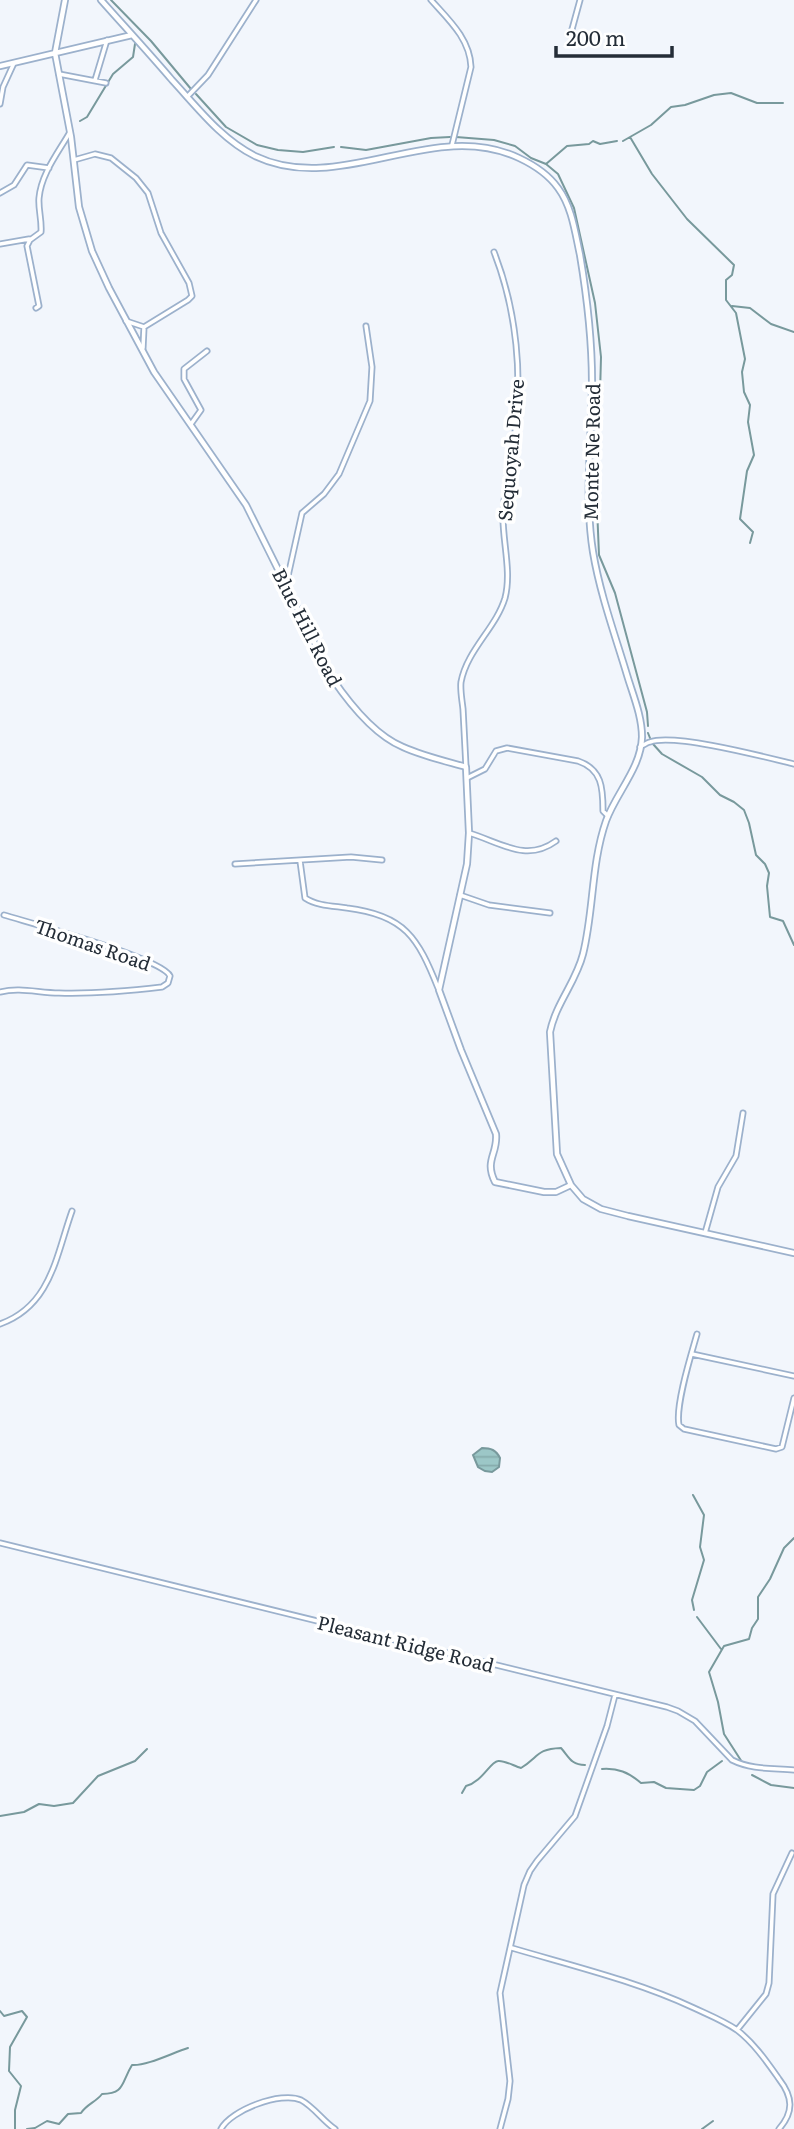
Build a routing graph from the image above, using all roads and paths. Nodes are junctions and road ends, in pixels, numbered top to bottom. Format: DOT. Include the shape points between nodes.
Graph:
graph roads {
  1 [pos="65,0"];
  2 [pos="102,0"];
  3 [pos="256,0"];
  4 [pos="431,0"];
  5 [pos="580,0"];
  6 [pos="572,33"];
  7 [pos="132,35"];
  8 [pos="107,40"];
  9 [pos="55,53"];
  10 [pos="14,63"];
  11 [pos="0,66"];
  12 [pos="59,74"];
  13 [pos="95,80"];
  14 [pos="106,83"];
  15 [pos="187,97"];
  16 [pos="0,104"];
  17 [pos="70,132"];
  18 [pos="452,145"];
  19 [pos="74,160"];
  20 [pos="50,168"];
  21 [pos="0,193"];
  22 [pos="31,239"];
  23 [pos="0,244"];
  24 [pos="494,252"];
  25 [pos="36,308"];
  26 [pos="126,321"];
  27 [pos="366,326"];
  28 [pos="144,327"];
  29 [pos="143,351"];
  30 [pos="207,351"];
  31 [pos="191,424"];
  32 [pos="286,585"];
  33 [pos="640,747"];
  34 [pos="794,764"];
  35 [pos="466,767"];
  36 [pos="467,778"];
  37 [pos="608,816"];
  38 [pos="469,833"];
  39 [pos="556,841"];
  40 [pos="382,860"];
  41 [pos="300,861"];
  42 [pos="236,864"];
  43 [pos="460,895"];
  44 [pos="550,914"];
  45 [pos="4,915"];
  46 [pos="439,990"];
  47 [pos="0,992"];
  48 [pos="743,1113"];
  49 [pos="571,1185"];
  50 [pos="72,1211"];
  51 [pos="705,1233"];
  52 [pos="794,1253"];
  53 [pos="0,1324"];
  54 [pos="697,1334"];
  55 [pos="692,1354"];
  56 [pos="794,1376"];
  57 [pos="794,1398"];
  58 [pos="0,1543"];
  59 [pos="615,1695"];
  60 [pos="794,1770"];
  61 [pos="792,1853"];
  62 [pos="512,1948"];
  63 [pos="737,2030"];
  64 [pos="794,2105"];
  65 [pos="221,2129"];
  66 [pos="335,2129"];
  67 [pos="500,2129"];
  68 [pos="779,2129"];
  1 -- 9 [label="street, Blue Hill Road"];
  2 -- 7 [label="street, Monte Ne Road"];
  3 -- 15 [label="street" via="208,75"];
  4 -- 18 [label="street" via="471,54"];
  5 -- 6 [label="street"];
  7 -- 8 [label="street"];
  7 -- 15 [label="street, Monte Ne Road"];
  8 -- 9 [label="street"];
  8 -- 13 [label="street"];
  9 -- 10 [label="street"];
  9 -- 12 [label="street, Blue Hill Road"];
  10 -- 11 [label="street"];
  10 -- 16 [label="street"];
  12 -- 13 [label="street"];
  12 -- 17 [label="street, Blue Hill Road"];
  13 -- 14 [label="street"];
  15 -- 18 [label="street, Monte Ne Road" via="235,144 286,166 337,167"];
  17 -- 19 [label="street, Blue Hill Road"];
  17 -- 20 [label="street"];
  18 -- 33 [label="street, Monte Ne Road" via="496,149 539,169 567,203 575,228 591,338 592,548 635,700"];
  19 -- 26 [label="street, Blue Hill Road" via="84,229"];
  19 -- 28 [label="street" via="95,154 111,158 136,178 148,193 161,233 189,284 192,296 188,300"];
  20 -- 21 [label="street" via="27,165 14,185"];
  20 -- 22 [label="street" via="40,194 41,232"];
  22 -- 23 [label="street"];
  22 -- 25 [label="street" via="27,246"];
  24 -- 35 [label="street, Sequoyah Drive" via="516,343 517,404 504,500 505,596 461,683"];
  26 -- 28 [label="street"];
  26 -- 29 [label="street, Blue Hill Road"];
  27 -- 32 [label="street" via="372,366 370,401 339,474 302,513"];
  28 -- 29 [label="street"];
  29 -- 31 [label="street, Blue Hill Road"];
  30 -- 31 [label="street" via="184,369 184,379 201,410"];
  31 -- 32 [label="street, Blue Hill Road" via="240,494"];
  32 -- 35 [label="street, Blue Hill Road" via="332,678 364,716 402,747"];
  33 -- 34 [label="street" via="657,741 696,744"];
  33 -- 37 [label="street, Monte Ne Road"];
  35 -- 36 [label="street"];
  36 -- 37 [label="street" via="485,769 496,751 507,748 578,761 599,775 603,811"];
  36 -- 38 [label="street"];
  37 -- 49 [label="street, Monte Ne Road" via="584,950 550,1032 558,1154"];
  38 -- 39 [label="street" via="523,852"];
  38 -- 43 [label="street"];
  40 -- 41 [label="street"];
  41 -- 42 [label="street"];
  41 -- 46 [label="street" via="305,898 368,910 404,928 426,958"];
  43 -- 44 [label="street" via="489,905"];
  43 -- 46 [label="street"];
  45 -- 47 [label="street, Thomas Road" via="140,957 164,968 170,976 162,987 114,992"];
  46 -- 49 [label="street" via="496,1134 489,1171 495,1182 544,1192"];
  48 -- 51 [label="street" via="736,1156 718,1187"];
  49 -- 51 [label="street" via="601,1209"];
  50 -- 53 [label="street" via="46,1287 26,1310"];
  51 -- 52 [label="street"];
  54 -- 55 [label="street"];
  55 -- 56 [label="street"];
  55 -- 57 [label="street" via="677,1419 684,1429 776,1449 782,1447"];
  58 -- 59 [label="street, Pleasant Ridge Road"];
  59 -- 60 [label="street, Pleasant Ridge Road" via="687,1715 739,1764"];
  59 -- 62 [label="street" via="575,1816 524,1885"];
  61 -- 63 [label="street" via="770,1910 766,1994"];
  62 -- 63 [label="street" via="638,1984"];
  62 -- 67 [label="street" via="500,1993 510,2081"];
  63 -- 64 [label="street" via="758,2050"];
  64 -- 68 [label="street"];
  65 -- 66 [label="street" via="242,2110 295,2098"];
}
